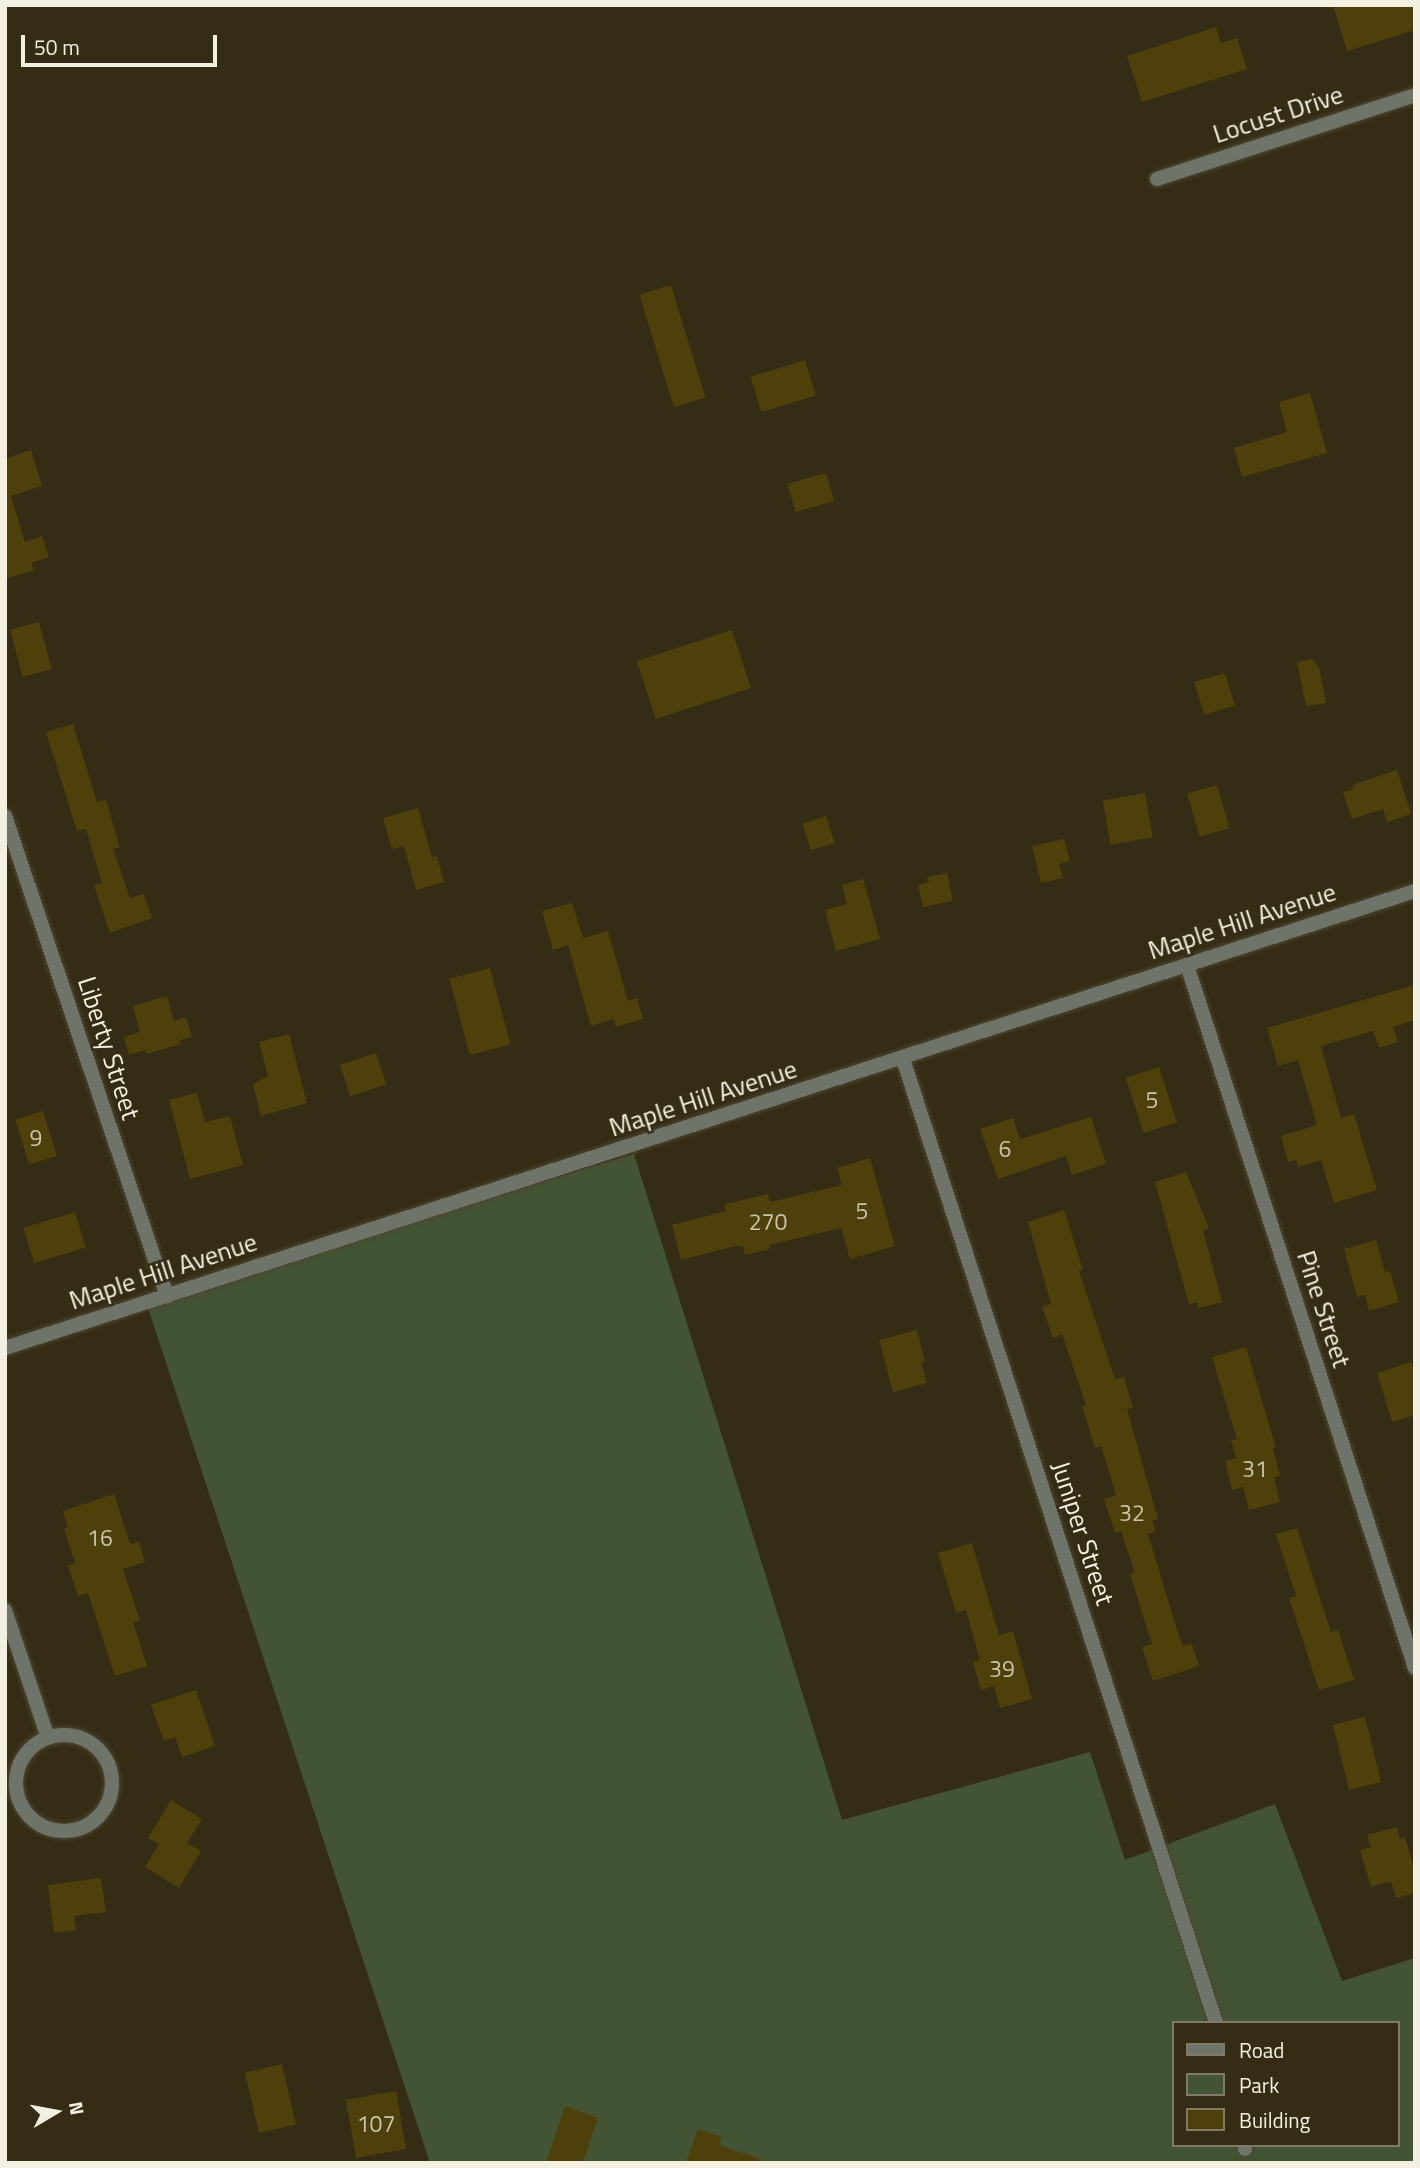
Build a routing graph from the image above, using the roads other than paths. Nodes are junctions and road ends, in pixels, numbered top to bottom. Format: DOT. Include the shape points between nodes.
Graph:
graph roads {
  1 [pos="1415,95"];
  2 [pos="1157,179"];
  3 [pos="5,816"];
  4 [pos="1415,891"];
  5 [pos="1187,965"];
  6 [pos="902,1059"];
  7 [pos="167,1296"];
  8 [pos="5,1348"];
  9 [pos="5,1610"];
  10 [pos="1415,1668"];
  11 [pos="48,1738"];
  12 [pos="1215,2021"];
  1 -- 2 [label="street, Locust Drive"];
  3 -- 7 [label="street, Liberty Street"];
  4 -- 5 [label="street, Maple Hill Avenue"];
  5 -- 6 [label="street, Maple Hill Avenue"];
  5 -- 10 [label="street, Pine Street"];
  6 -- 7 [label="street, Maple Hill Avenue"];
  6 -- 12 [label="street, Juniper Street"];
  7 -- 8 [label="street, Maple Hill Avenue"];
  9 -- 11 [label="street"];
  11 -- 11 [label="street" via="35,1745 18,1770 19,1800 32,1818 51,1830 81,1829 99,1816 111,1797 109,1767 92,1743 78,1737"];
}
